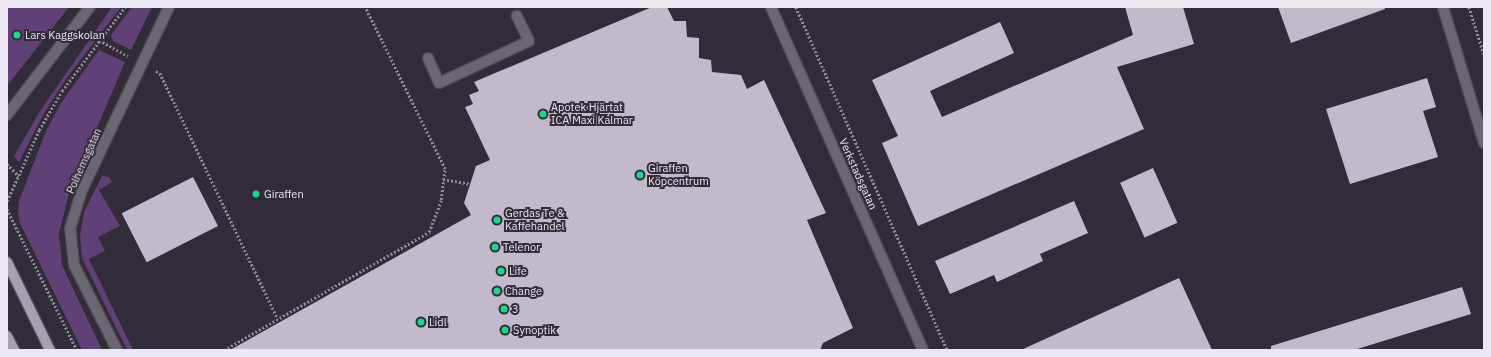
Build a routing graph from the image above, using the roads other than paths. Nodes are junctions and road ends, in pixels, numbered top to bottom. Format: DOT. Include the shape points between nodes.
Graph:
graph roads {
  1 [pos="90,7"];
  2 [pos="169,7"];
  3 [pos="771,7"];
  4 [pos="1443,7"];
  5 [pos="517,16"];
  6 [pos="428,58"];
  7 [pos="7,115"];
  8 [pos="1482,125"];
  9 [pos="1484,143"];
  10 [pos="7,262"];
  11 [pos="7,336"];
  12 [pos="14,350"];
  13 [pos="50,350"];
  14 [pos="117,350"];
  15 [pos="923,350"];
  1 -- 7 [label="street"];
  2 -- 14 [label="street, Polhemsgatan" via="82,190 70,229 74,265"];
  3 -- 15 [label="street, Verkstadsgatan"];
  4 -- 8 [label="street"];
  5 -- 6 [label="street" via="529,41 439,83"];
  8 -- 9 [label="street"];
  10 -- 13 [label="main road"];
  11 -- 12 [label="main road"];
}
